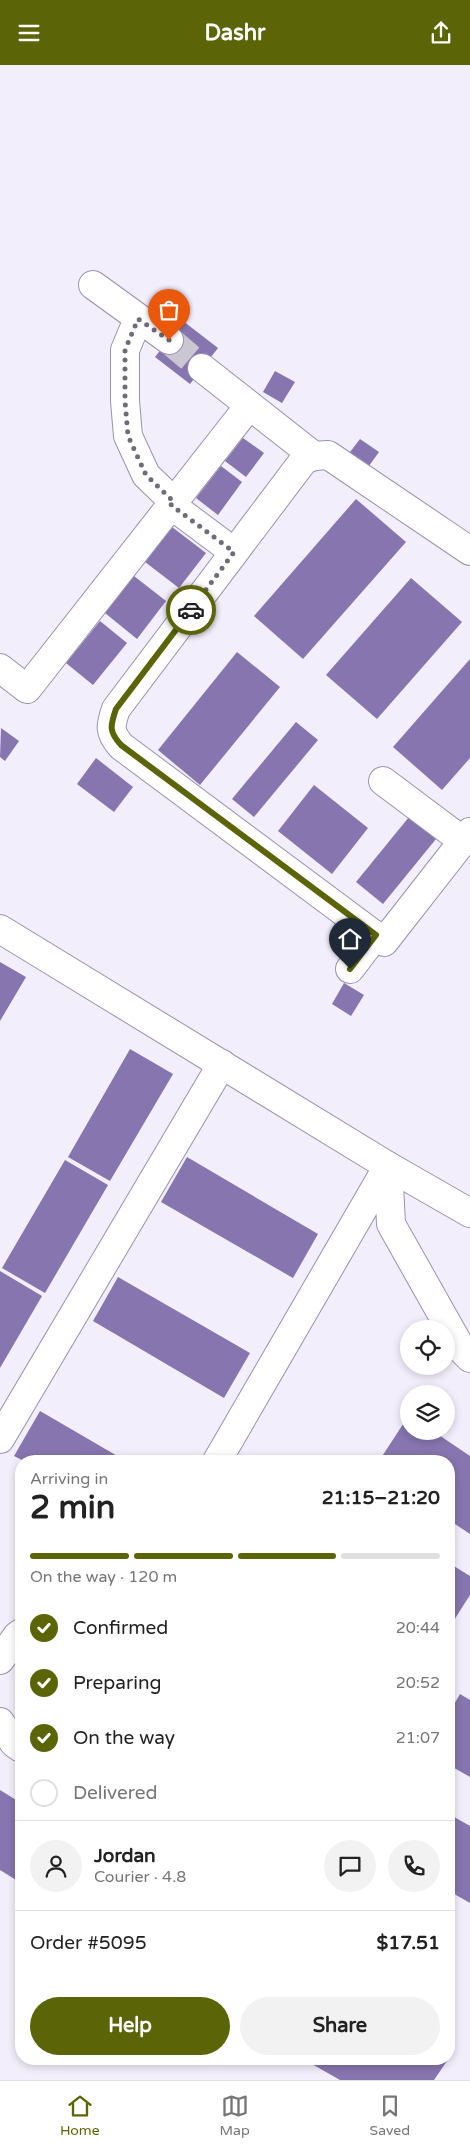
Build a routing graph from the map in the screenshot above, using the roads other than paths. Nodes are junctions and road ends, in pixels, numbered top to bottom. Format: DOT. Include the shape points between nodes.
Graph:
graph roads {
  1 [pos="93,285"];
  2 [pos="138,319"];
  3 [pos="169,340"];
  4 [pos="202,368"];
  5 [pos="249,405"];
  6 [pos="314,456"];
  7 [pos="172,504"];
  8 [pos="470,551"];
  9 [pos="234,552"];
  10 [pos="0,668"];
  11 [pos="383,781"];
  12 [pos="466,837"];
  13 [pos="0,929"];
  14 [pos="376,935"];
  15 [pos="350,969"];
  16 [pos="222,1064"];
  17 [pos="388,1165"];
  18 [pos="470,1213"];
  19 [pos="470,1358"];
  20 [pos="2,1432"];
  21 [pos="220,1455"];
  22 [pos="15,1640"];
  23 [pos="0,1657"];
  24 [pos="0,1722"];
  25 [pos="15,1744"];
  1 -- 2 [label="lane"];
  2 -- 3 [label="lane"];
  2 -- 7 [label="lane" via="125,350 128,436 146,475"];
  4 -- 5 [label="lane"];
  5 -- 6 [label="lane"];
  5 -- 7 [label="lane"];
  6 -- 8 [label="lane" via="328,455"];
  6 -- 9 [label="lane" via="304,460"];
  7 -- 9 [label="lane"];
  7 -- 10 [label="lane" via="27,689"];
  9 -- 14 [label="lane" via="116,709 112,735 121,745"];
  11 -- 12 [label="lane"];
  12 -- 14 [label="lane" via="384,942"];
  13 -- 16 [label="lane"];
  14 -- 15 [label="lane"];
  16 -- 17 [label="lane"];
  16 -- 20 [label="lane"];
  17 -- 18 [label="lane"];
  17 -- 19 [label="lane" via="391,1224 462,1350"];
  17 -- 21 [label="lane"];
  22 -- 23 [label="lane"];
  24 -- 25 [label="lane"];
}
